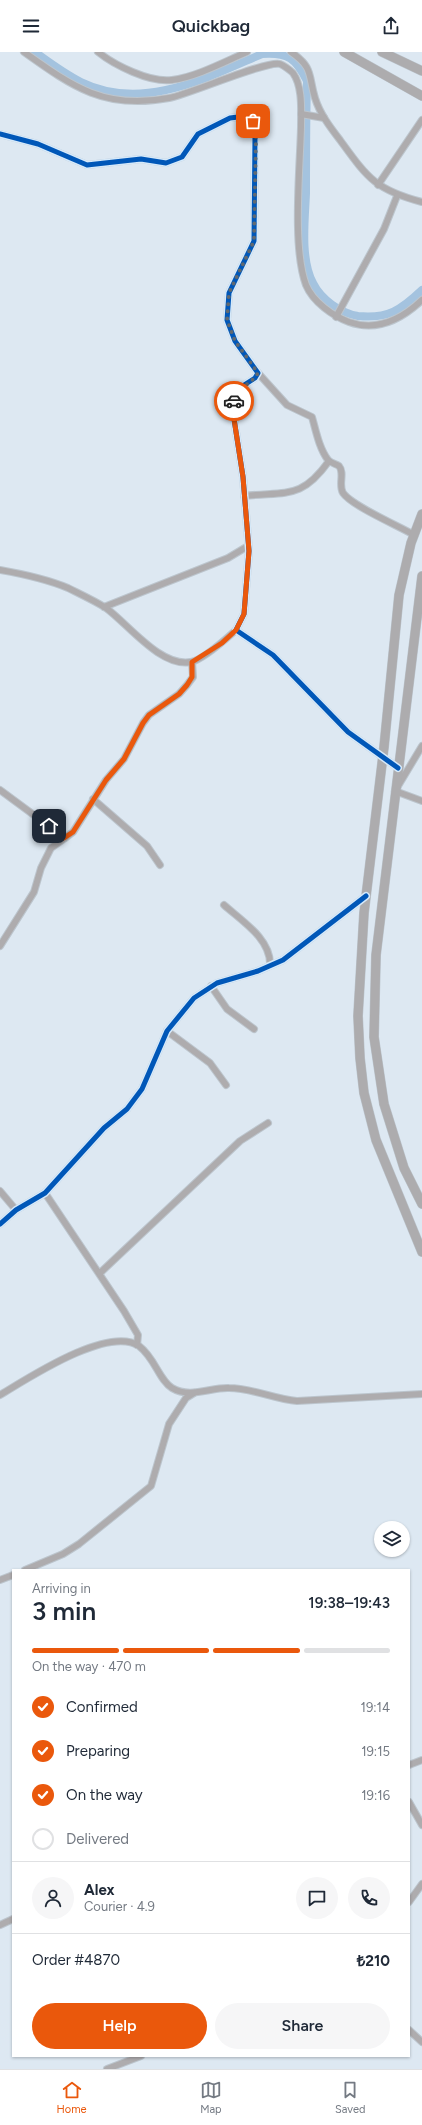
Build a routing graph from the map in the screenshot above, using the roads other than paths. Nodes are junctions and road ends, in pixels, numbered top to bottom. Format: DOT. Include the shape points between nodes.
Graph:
graph roads {
  1 [pos="24,52"];
  2 [pos="98,52"];
  3 [pos="247,52"];
  4 [pos="291,52"];
  5 [pos="344,52"];
  6 [pos="382,52"];
  7 [pos="422,71"];
  8 [pos="422,96"];
  9 [pos="305,114"];
  10 [pos="324,118"];
  11 [pos="422,120"];
  12 [pos="0,134"];
  13 [pos="378,185"];
  14 [pos="397,196"];
  15 [pos="422,202"];
  16 [pos="422,300"];
  17 [pos="338,312"];
  18 [pos="258,373"];
  19 [pos="329,461"];
  20 [pos="244,496"];
  21 [pos="422,514"];
  22 [pos="414,535"];
  23 [pos="248,546"];
  24 [pos="0,570"];
  25 [pos="422,576"];
  26 [pos="104,607"];
  27 [pos="236,630"];
  28 [pos="192,662"];
  29 [pos="422,746"];
  30 [pos="383,758"];
  31 [pos="398,768"];
  32 [pos="0,790"];
  33 [pos="395,791"];
  34 [pos="93,799"];
  35 [pos="422,801"];
  36 [pos="64,838"];
  37 [pos="160,864"];
  38 [pos="366,896"];
  39 [pos="224,905"];
  40 [pos="0,946"];
  41 [pos="270,965"];
  42 [pos="211,986"];
  43 [pos="254,1029"];
  44 [pos="167,1031"];
  45 [pos="226,1085"];
  46 [pos="268,1123"];
  47 [pos="0,1191"];
  48 [pos="45,1193"];
  49 [pos="422,1204"];
  50 [pos="16,1210"];
  51 [pos="0,1224"];
  52 [pos="422,1252"];
  53 [pos="100,1273"];
  54 [pos="137,1345"];
  55 [pos="194,1393"];
  56 [pos="422,1394"];
  57 [pos="0,1395"];
  58 [pos="27,1569"];
  59 [pos="12,1575"];
  60 [pos="0,1580"];
  61 [pos="422,1760"];
  62 [pos="410,1765"];
  63 [pos="410,1804"];
  64 [pos="422,1825"];
  65 [pos="422,1884"];
  66 [pos="410,1901"];
  67 [pos="12,1919"];
  68 [pos="0,1925"];
  69 [pos="410,2031"];
  70 [pos="422,2042"];
  71 [pos="138,2057"];
  72 [pos="107,2069"];
  1 -- 9 [label="street" via="70,84 94,95 124,102 169,98 265,65 279,64 292,72 298,84"];
  2 -- 3 [label="street" via="108,60 147,77 171,80 214,67"];
  4 -- 10 [label="street" via="302,60 311,74 315,97"];
  5 -- 8 [label="main road"];
  6 -- 7 [label="main road"];
  9 -- 10 [label="street"];
  9 -- 17 [label="street" via="299,234 302,269 307,286 322,306"];
  10 -- 13 [label="street" via="362,170"];
  11 -- 13 [label="street"];
  12 -- 18 [label="street" via="38,144 87,165 141,159 166,163 182,157 198,134 230,118 246,116 253,121 256,136 254,241 229,293 227,320 235,341"];
  13 -- 14 [label="street"];
  14 -- 15 [label="street"];
  14 -- 17 [label="street" via="384,229"];
  16 -- 17 [label="street" via="406,315 382,325 358,325"];
  18 -- 19 [label="street" via="286,404 312,417 317,437"];
  18 -- 20 [label="street" via="255,378 238,389 232,406"];
  19 -- 20 [label="street" via="309,484 293,493"];
  19 -- 22 [label="street" via="339,466 342,472 341,488 344,494"];
  20 -- 23 [label="street"];
  21 -- 22 [label="main road"];
  22 -- 30 [label="main road" via="399,595"];
  23 -- 26 [label="street" via="228,558"];
  23 -- 27 [label="street" via="244,614"];
  24 -- 26 [label="street" via="28,575 68,588"];
  25 -- 31 [label="main road"];
  26 -- 28 [label="street" via="159,654 179,662"];
  27 -- 28 [label="street" via="222,643"];
  27 -- 30 [label="street" via="273,654 348,732"];
  28 -- 34 [label="street" via="192,677 187,685 179,694 149,715 124,759"];
  29 -- 33 [label="street"];
  30 -- 31 [label="street"];
  30 -- 38 [label="main road"];
  31 -- 33 [label="main road"];
  32 -- 36 [label="street"];
  33 -- 35 [label="street"];
  33 -- 49 [label="main road" via="376,955 374,1037 384,1104 404,1168"];
  34 -- 36 [label="street" via="73,832"];
  34 -- 37 [label="street" via="147,846"];
  36 -- 40 [label="street" via="52,848 40,868 34,892"];
  38 -- 41 [label="street" via="297,951"];
  38 -- 52 [label="main road" via="358,1016 364,1093 376,1140"];
  39 -- 41 [label="street" via="264,944 270,957"];
  41 -- 42 [label="street"];
  42 -- 43 [label="street" via="227,1009"];
  42 -- 44 [label="street" via="194,998"];
  44 -- 45 [label="street" via="210,1063"];
  44 -- 48 [label="street" via="142,1089 127,1109 104,1128"];
  46 -- 53 [label="street" via="240,1141"];
  47 -- 50 [label="street"];
  48 -- 50 [label="street"];
  48 -- 53 [label="street"];
  50 -- 51 [label="street"];
  53 -- 54 [label="street" via="138,1335"];
  54 -- 55 [label="street" via="148,1353 172,1388"];
  54 -- 57 [label="street" via="118,1342 90,1346 55,1362"];
  55 -- 56 [label="street" via="218,1388 236,1388 281,1400 297,1401"];
  55 -- 58 [label="street" via="186,1398 169,1424 151,1486 79,1544 63,1554"];
  59 -- 60 [label="street"];
  61 -- 62 [label="street"];
  63 -- 64 [label="street"];
  65 -- 66 [label="street"];
  67 -- 68 [label="street"];
  69 -- 70 [label="street"];
  71 -- 72 [label="street"];
}
